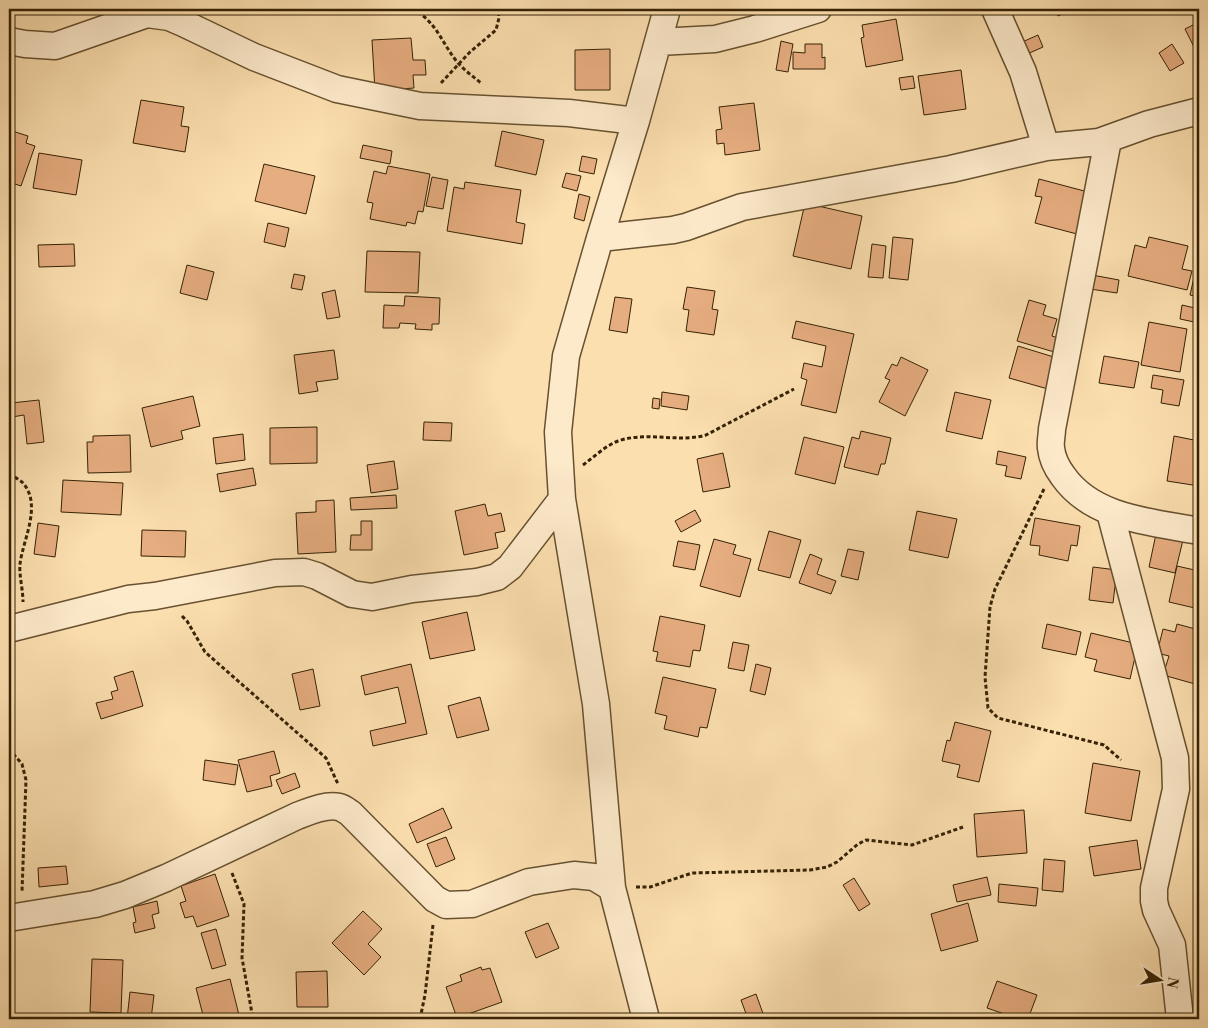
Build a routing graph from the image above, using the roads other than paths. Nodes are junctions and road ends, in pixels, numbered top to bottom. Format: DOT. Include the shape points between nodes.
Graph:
graph roads {
  1 [pos="667,9"];
  2 [pos="818,9"];
  3 [pos="995,9"];
  4 [pos="9,41"];
  5 [pos="658,42"];
  6 [pos="1199,111"];
  7 [pos="636,121"];
  8 [pos="1108,140"];
  9 [pos="1046,147"];
  10 [pos="600,238"];
  11 [pos="561,490"];
  12 [pos="1110,512"];
  13 [pos="1199,532"];
  14 [pos="14,627"];
  15 [pos="1188,791"];
  16 [pos="611,882"];
  17 [pos="14,918"];
  18 [pos="646,1019"];
  19 [pos="1180,1019"];
  1 -- 5 [label="street"];
  2 -- 5 [label="street" via="715,39"];
  3 -- 9 [label="street" via="1022,72"];
  4 -- 7 [label="street" via="54,46 147,14 156,15 183,23 254,57 337,89 420,106 569,113"];
  5 -- 7 [label="street"];
  6 -- 8 [label="street" via="1149,124"];
  7 -- 10 [label="street"];
  8 -- 9 [label="street"];
  8 -- 12 [label="street" via="1052,428 1051,448 1056,467 1070,486 1093,504"];
  9 -- 10 [label="street" via="742,207 680,228"];
  10 -- 11 [label="street" via="566,356 558,432"];
  11 -- 14 [label="street" via="510,567 497,577 372,597 352,594 317,576 275,573 104,604"];
  11 -- 16 [label="street" via="596,704"];
  12 -- 13 [label="street"];
  12 -- 15 [label="street" via="1175,758"];
  15 -- 19 [label="street" via="1154,888 1154,901 1172,945"];
  16 -- 17 [label="street" via="574,874 530,882 472,904 446,905 435,900 350,813 340,807 330,807 306,813 125,895 96,904"];
  16 -- 18 [label="street"];
}
